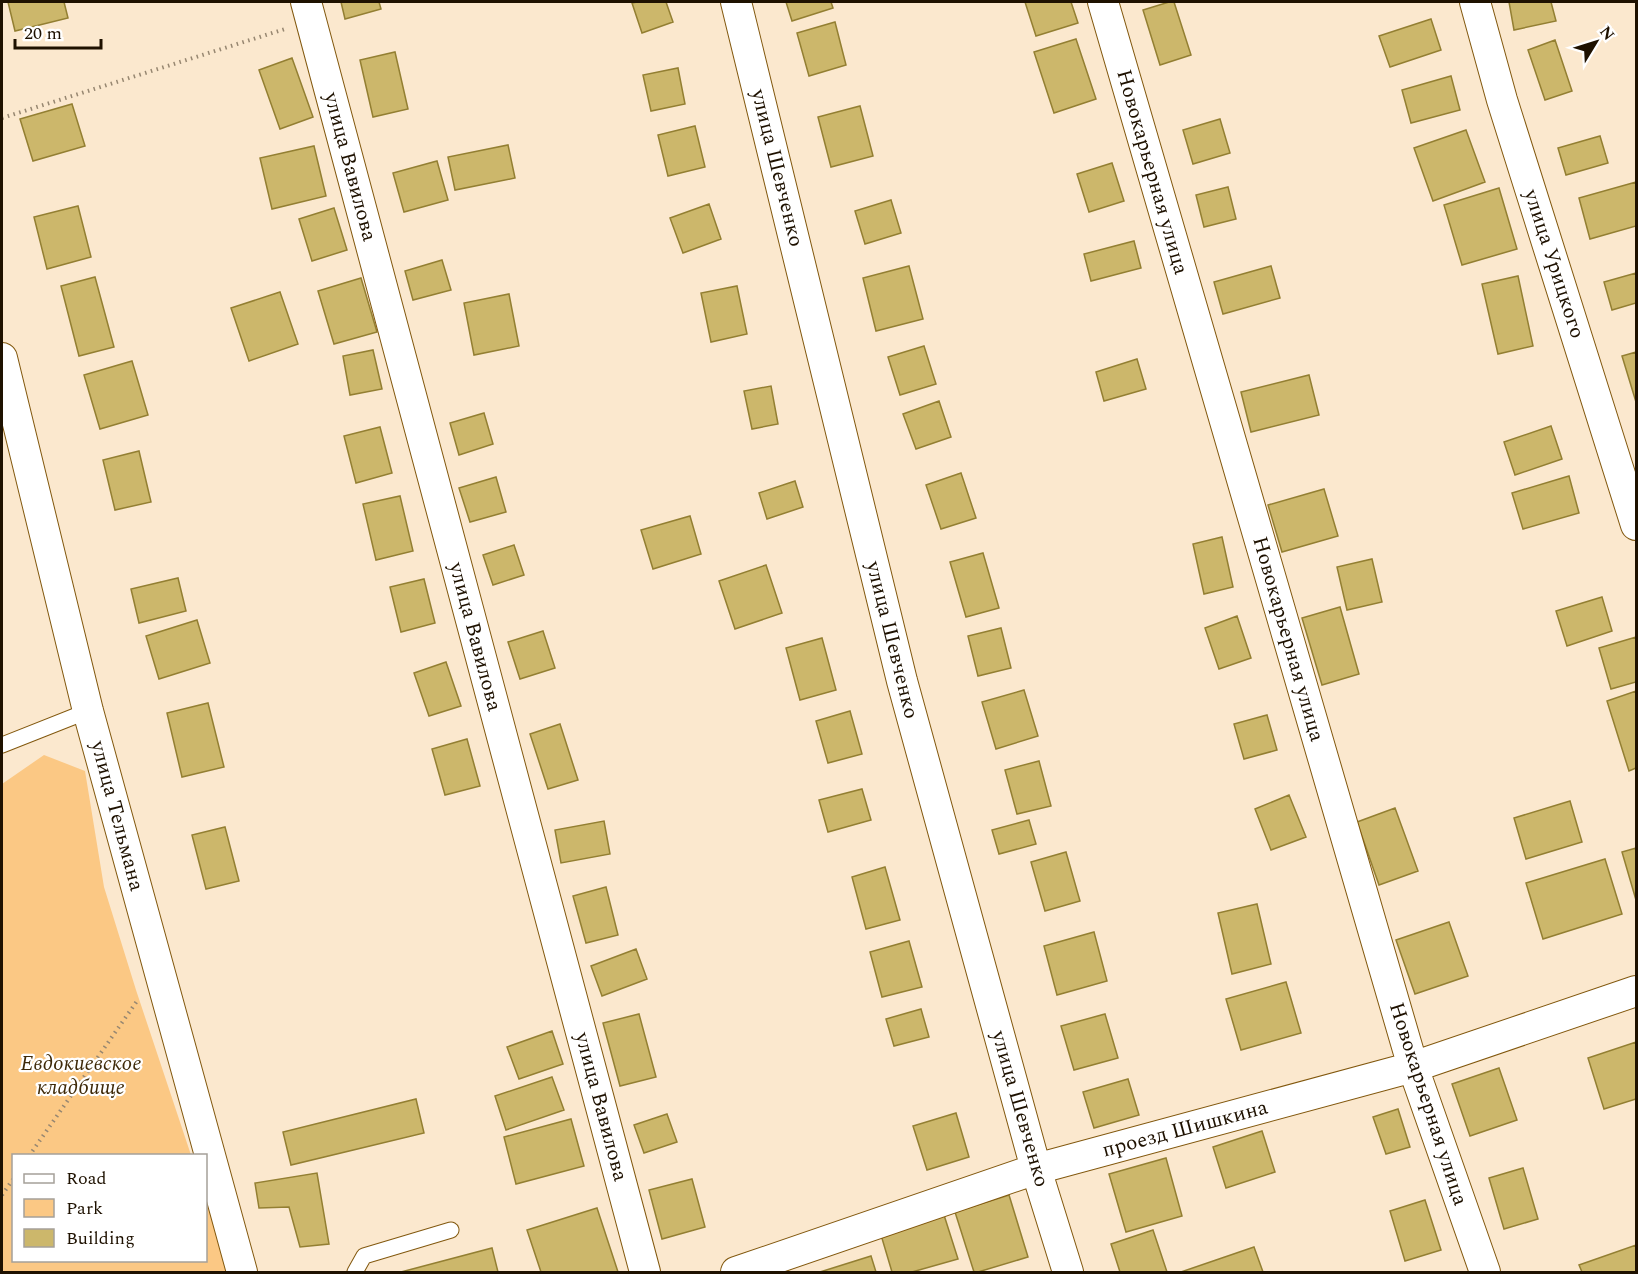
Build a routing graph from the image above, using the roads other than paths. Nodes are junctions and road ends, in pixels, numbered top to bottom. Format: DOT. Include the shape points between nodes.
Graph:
graph roads {
  1 [pos="736,2"];
  2 [pos="1103,2"];
  3 [pos="1474,2"];
  4 [pos="308,11"];
  5 [pos="2,358"];
  6 [pos="1636,525"];
  7 [pos="88,711"];
  8 [pos="2,745"];
  9 [pos="1636,991"];
  10 [pos="1413,1067"];
  11 [pos="1036,1169"];
  12 [pos="451,1230"];
  13 [pos="242,1272"];
  14 [pos="355,1272"];
  15 [pos="645,1272"];
  16 [pos="736,1272"];
  17 [pos="1068,1272"];
  18 [pos="1485,1272"];
  1 -- 11 [label="street, улица Шевченко" via="902,681"];
  2 -- 10 [label="street, Новокарьерная улица"];
  3 -- 6 [label="street, улица Урицкого"];
  4 -- 15 [label="street, улица Вавилова"];
  5 -- 7 [label="street, улица Тельмана"];
  7 -- 8 [label="lane"];
  7 -- 13 [label="street, улица Тельмана"];
  9 -- 10 [label="street, проезд Шишкина"];
  10 -- 11 [label="street, проезд Шишкина"];
  10 -- 18 [label="street, Новокарьерная улица"];
  11 -- 16 [label="street, проезд Шишкина"];
  11 -- 17 [label="street, улица Шевченко"];
  12 -- 14 [label="lane" via="364,1256"];
}
